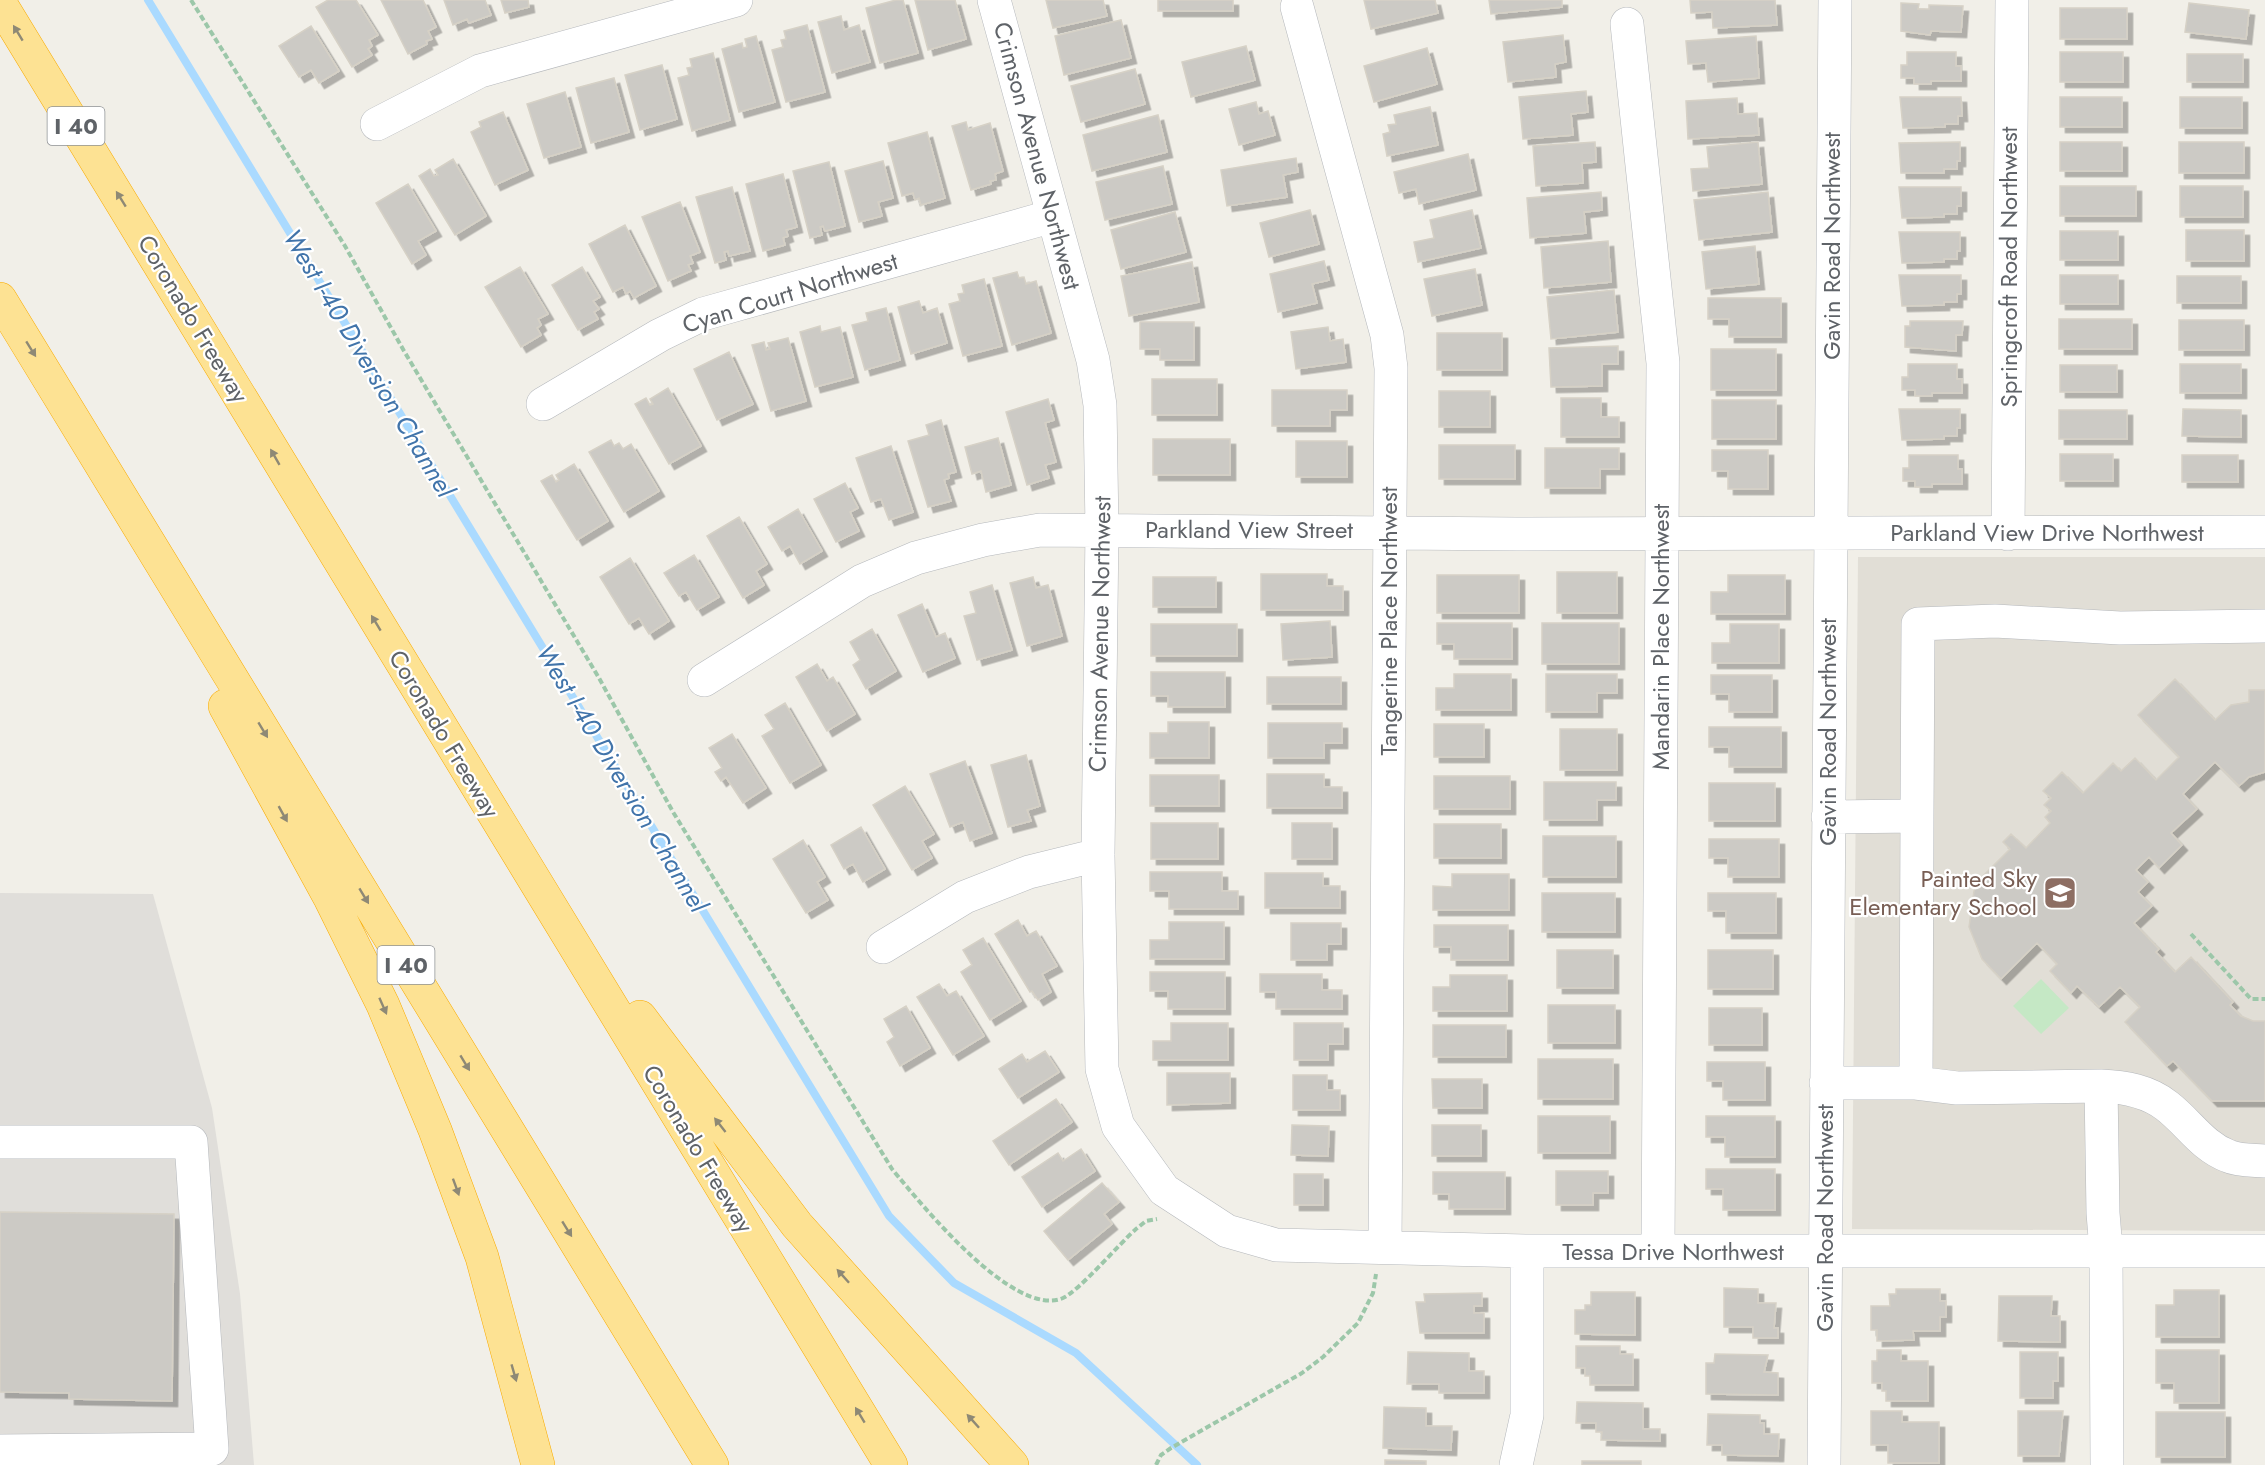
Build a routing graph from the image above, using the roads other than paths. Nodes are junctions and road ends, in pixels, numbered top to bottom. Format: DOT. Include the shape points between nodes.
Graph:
graph roads {
  1 [pos="736,0"];
  2 [pos="994,0"];
  3 [pos="1835,0"];
  4 [pos="2012,0"];
  5 [pos="0,3"];
  6 [pos="1298,7"];
  7 [pos="1627,24"];
  8 [pos="377,124"];
  9 [pos="1053,216"];
  10 [pos="0,299"];
  11 [pos="543,404"];
  12 [pos="102,464"];
  13 [pos="1102,529"];
  14 [pos="1390,531"];
  15 [pos="2265,532"];
  16 [pos="1661,533"];
  17 [pos="1830,534"];
  18 [pos="2008,534"];
  19 [pos="2265,627"];
  20 [pos="704,680"];
  21 [pos="1917,816"];
  22 [pos="1828,817"];
  23 [pos="505,834"];
  24 [pos="1098,855"];
  25 [pos="883,947"];
  26 [pos="1826,1083"];
  27 [pos="1916,1083"];
  28 [pos="2101,1086"];
  29 [pos="0,1142"];
  30 [pos="2265,1161"];
  31 [pos="1227,1232"];
  32 [pos="1385,1247"];
  33 [pos="2106,1250"];
  34 [pos="1527,1251"];
  35 [pos="1658,1251"];
  36 [pos="2265,1251"];
  37 [pos="1826,1252"];
  38 [pos="0,1451"];
  39 [pos="92,1457"];
  40 [pos="213,1457"];
  41 [pos="538,1465"];
  42 [pos="712,1465"];
  43 [pos="891,1465"];
  44 [pos="1012,1465"];
  45 [pos="1516,1465"];
  46 [pos="1824,1465"];
  47 [pos="2107,1465"];
  1 -- 8 [label="street" via="480,71"];
  2 -- 9 [label="street, Crimson Avenue Northwest"];
  3 -- 17 [label="street, Gavin Road Northwest"];
  4 -- 18 [label="street, Springcroft Road Northwest"];
  23 -- 5 [label="highway, Coronado Freeway / I 40, one-way"];
  6 -- 14 [label="street, Tangerine Place Northwest" via="1387,335 1391,368"];
  7 -- 16 [label="street, Mandarin Place Northwest" via="1663,363"];
  9 -- 11 [label="street, Cyan Court Northwest" via="703,314"];
  9 -- 13 [label="street, Crimson Avenue Northwest" via="1094,360 1100,405"];
  10 -- 12 [label="highway, I 40, one-way"];
  12 -- 41 [label="highway, one-way" via="383,1005 482,1257"];
  12 -- 42 [label="highway, I 40, one-way"];
  13 -- 14 [label="street, Parkland View Street"];
  13 -- 20 [label="street, Parkland View Street" via="1040,530 916,558 862,581"];
  13 -- 24 [label="street, Crimson Avenue Northwest"];
  14 -- 16 [label="street, Parkland View Street"];
  14 -- 32 [label="street, Tangerine Place Northwest"];
  15 -- 18 [label="street, Parkland View Drive Northwest"];
  16 -- 17 [label="street, Parkland View Street"];
  16 -- 35 [label="street, Mandarin Place Northwest"];
  17 -- 18 [label="street, Parkland View Drive Northwest"];
  17 -- 22 [label="street, Gavin Road Northwest"];
  19 -- 21 [label="street" via="2120,628 1995,621 1918,624"];
  21 -- 22 [label="street"];
  21 -- 27 [label="street"];
  22 -- 26 [label="street, Gavin Road Northwest"];
  43 -- 23 [label="highway, Coronado Freeway / I 40, one-way"];
  44 -- 23 [label="highway, one-way" via="797,1225"];
  24 -- 25 [label="street" via="1029,872 965,897"];
  24 -- 31 [label="street, Crimson Avenue Northwest" via="1102,1069 1118,1126 1164,1190"];
  26 -- 27 [label="street"];
  26 -- 37 [label="street, Gavin Road Northwest"];
  27 -- 28 [label="street" via="1957,1088"];
  28 -- 30 [label="street" via="2145,1093 2167,1106 2204,1143 2230,1157"];
  28 -- 33 [label="street"];
  29 -- 40 [label="street" via="191,1142"];
  31 -- 32 [label="street, Tessa Drive Northwest" via="1276,1245"];
  32 -- 34 [label="street, Tessa Drive Northwest"];
  33 -- 36 [label="street, Tessa Drive Northwest"];
  33 -- 37 [label="street, Tessa Drive Northwest"];
  33 -- 47 [label="street"];
  34 -- 35 [label="street, Tessa Drive Northwest"];
  34 -- 45 [label="street" via="1527,1415"];
  35 -- 37 [label="street, Tessa Drive Northwest"];
  37 -- 46 [label="street, Gavin Road Northwest"];
  38 -- 39 [label="street"];
  39 -- 40 [label="street"];
}
